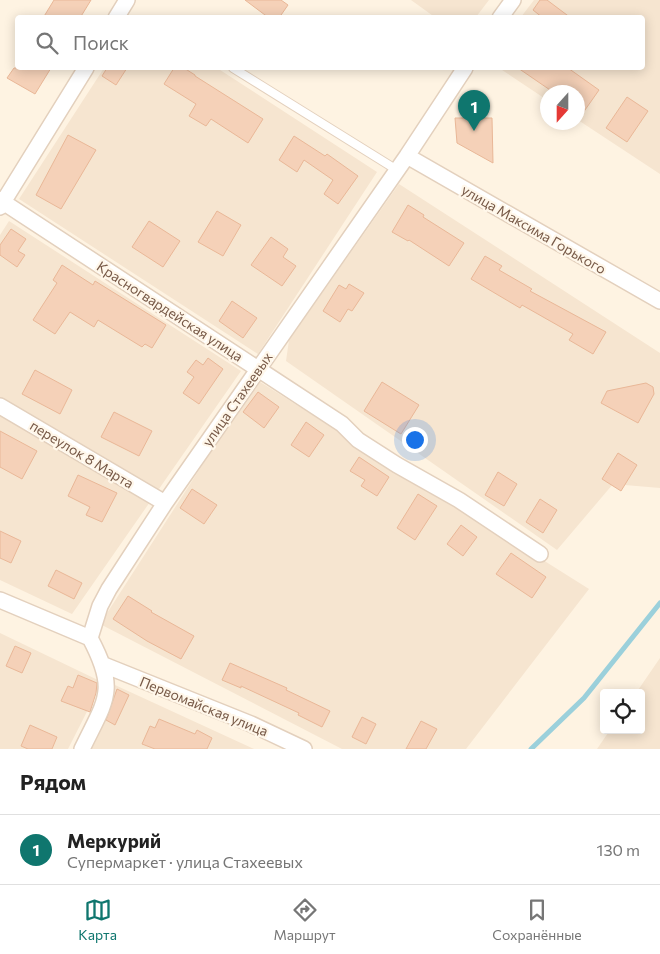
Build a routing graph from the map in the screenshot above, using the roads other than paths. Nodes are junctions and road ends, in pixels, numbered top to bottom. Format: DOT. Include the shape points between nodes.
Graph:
graph roads {
  1 [pos="127,0"];
  2 [pos="513,0"];
  3 [pos="118,15"];
  4 [pos="502,15"];
  5 [pos="85,70"];
  6 [pos="236,70"];
  7 [pos="464,70"];
  8 [pos="407,156"];
  9 [pos="397,170"];
  10 [pos="1,203"];
  11 [pos="660,301"];
  12 [pos="258,368"];
  13 [pos="0,406"];
  14 [pos="165,503"];
  15 [pos="540,554"];
  16 [pos="0,600"];
  17 [pos="90,638"];
  18 [pos="104,666"];
  19 [pos="82,749"];
  20 [pos="304,749"];
  1 -- 3 [label="street"];
  2 -- 4 [label="street"];
  5 -- 10 [label="street"];
  6 -- 9 [label="lane"];
  7 -- 8 [label="street, улица Стахеевых"];
  8 -- 9 [label="street, улица Стахеевых"];
  8 -- 11 [label="street, улица Максима Горького"];
  9 -- 12 [label="street, улица Стахеевых"];
  10 -- 12 [label="street, Красногвардейская улица"];
  12 -- 14 [label="street, улица Стахеевых"];
  12 -- 15 [label="street, Красногвардейская улица" via="342,424 358,440 459,500"];
  13 -- 14 [label="street, переулок 8 Марта"];
  14 -- 17 [label="street, улица Стахеевых" via="109,589"];
  16 -- 17 [label="street"];
  17 -- 18 [label="street"];
  18 -- 19 [label="street" via="107,692"];
  18 -- 20 [label="street, Первомайская улица" via="252,724"];
}
